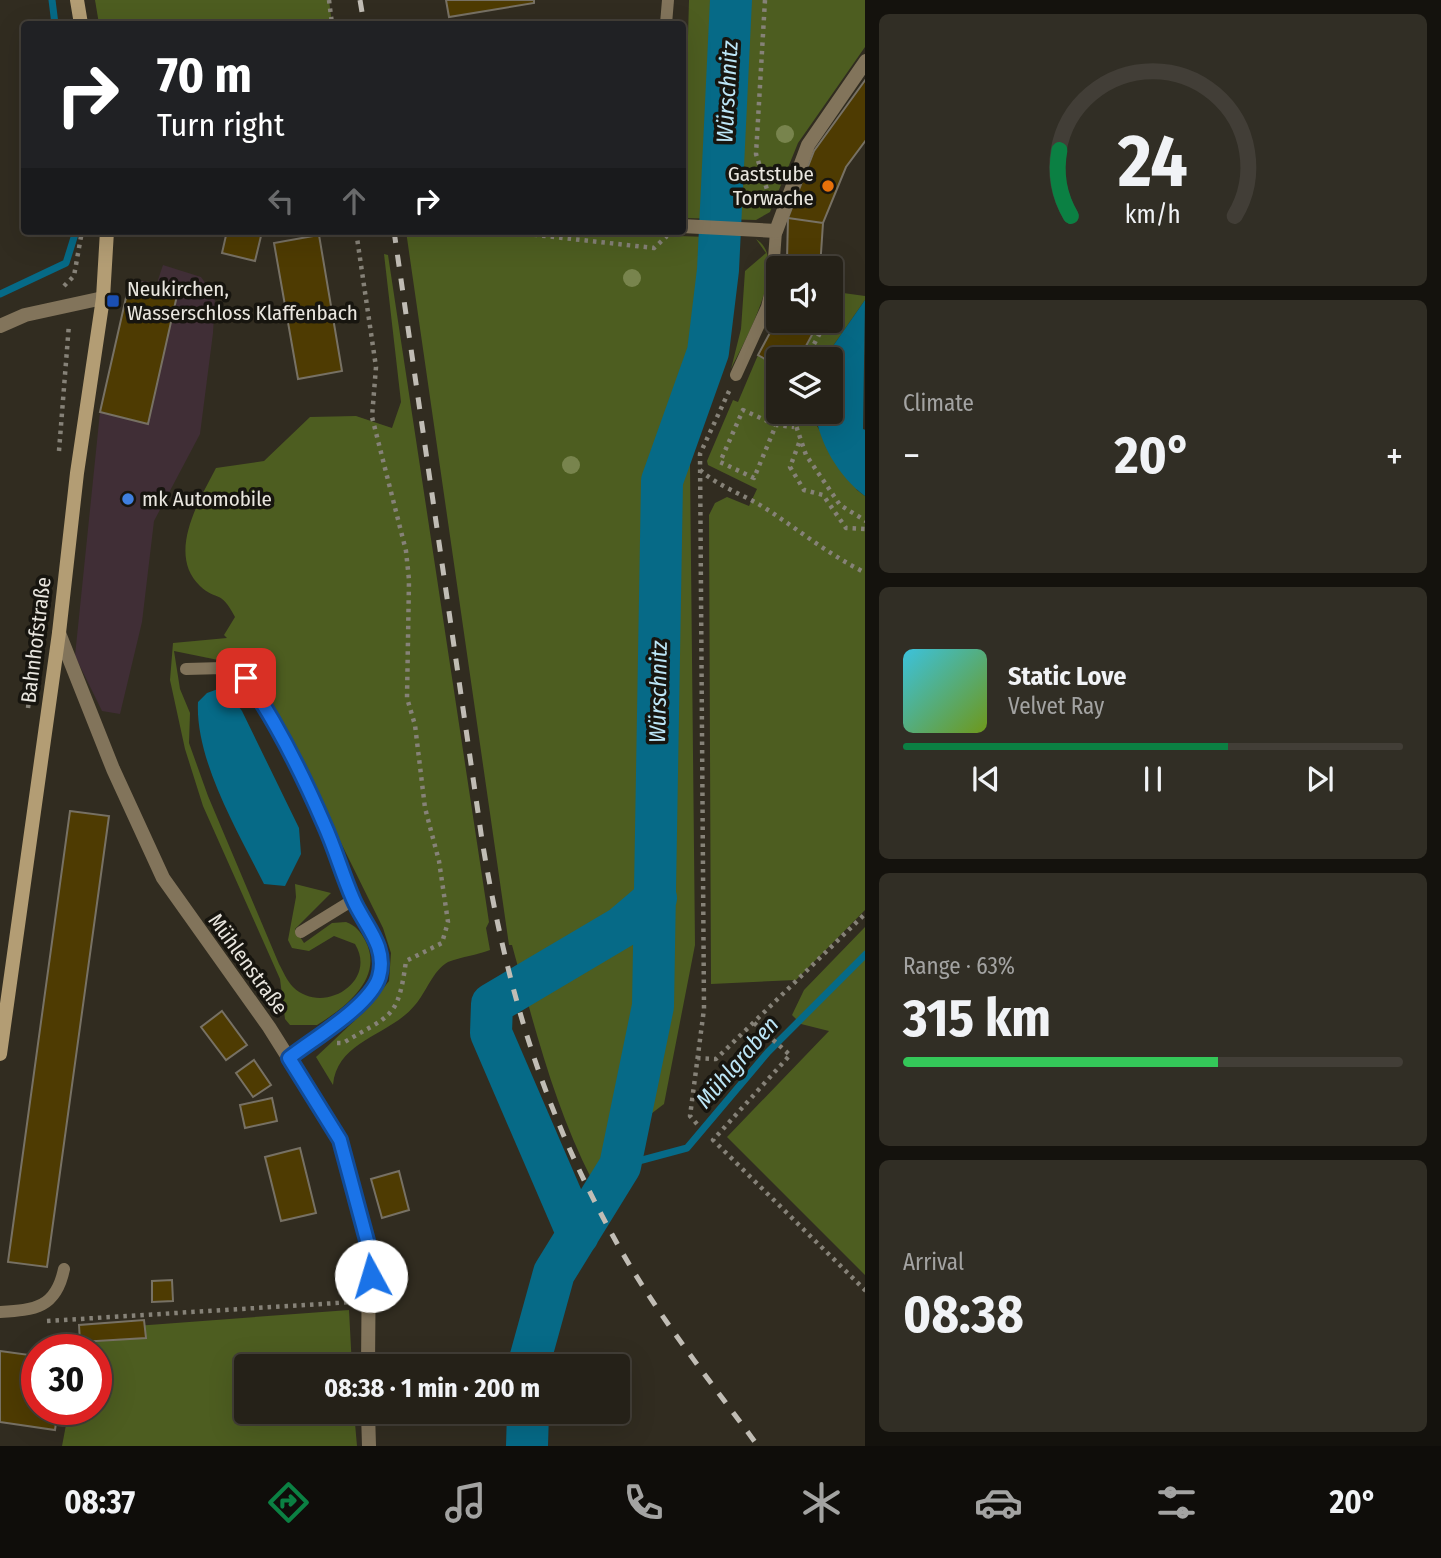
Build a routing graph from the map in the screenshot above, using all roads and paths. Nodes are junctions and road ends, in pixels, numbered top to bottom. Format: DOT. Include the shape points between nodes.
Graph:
graph roads {
  1 [pos="77,0"];
  2 [pos="328,0"];
  3 [pos="668,0"];
  4 [pos="765,0"];
  5 [pos="80,21"];
  6 [pos="332,21"];
  7 [pos="666,21"];
  8 [pos="865,61"];
  9 [pos="779,216"];
  10 [pos="686,226"];
  11 [pos="776,231"];
  12 [pos="81,235"];
  13 [pos="107,235"];
  14 [pos="357,235"];
  15 [pos="536,235"];
  16 [pos="669,235"];
  17 [pos="54,290"];
  18 [pos="103,298"];
  19 [pos="69,305"];
  20 [pos="0,326"];
  21 [pos="736,375"];
  22 [pos="793,424"];
  23 [pos="776,425"];
  24 [pos="794,427"];
  25 [pos="799,443"];
  26 [pos="58,464"];
  27 [pos="699,469"];
  28 [pos="865,521"];
  29 [pos="865,529"];
  30 [pos="865,573"];
  31 [pos="42,599"];
  32 [pos="59,633"];
  33 [pos="186,669"];
  34 [pos="26,721"];
  35 [pos="353,900"];
  36 [pos="865,913"];
  37 [pos="301,932"];
  38 [pos="754,1023"];
  39 [pos="312,1040"];
  40 [pos="0,1054"];
  41 [pos="289,1058"];
  42 [pos="697,1058"];
  43 [pos="697,1124"];
  44 [pos="64,1269"];
  45 [pos="865,1291"];
  46 [pos="330,1306"];
  47 [pos="0,1312"];
  48 [pos="41,1322"];
  49 [pos="368,1354"];
  50 [pos="369,1424"];
  51 [pos="369,1446"];
  1 -- 5 [label="main road"];
  2 -- 6 [label="path"];
  3 -- 7 [label="lane"];
  4 -- 9 [label="path" via="756,154"];
  8 -- 9 [label="street" via="808,145"];
  9 -- 11 [label="street"];
  10 -- 11 [label="street"];
  11 -- 21 [label="lane" via="767,307"];
  12 -- 17 [label="path" via="74,276"];
  13 -- 18 [label="main road, Bahnhofstraße"];
  14 -- 39 [label="path" via="376,368 372,417 394,494 410,580 407,698 448,922 442,943 406,961 401,998 392,1013 343,1044"];
  15 -- 16 [label="path" via="654,248"];
  18 -- 19 [label="street"];
  18 -- 32 [label="main road, Bahnhofstraße"];
  19 -- 20 [label="street"];
  19 -- 26 [label="path"];
  21 -- 27 [label="path" via="699,454"];
  22 -- 24 [label="path"];
  23 -- 23 [label="path" via="754,478 720,463 743,410"];
  23 -- 24 [label="path"];
  24 -- 25 [label="path"];
  25 -- 28 [label="path" via="841,505"];
  25 -- 29 [label="path" via="790,467 804,490 823,495 846,528"];
  27 -- 30 [label="path"];
  27 -- 42 [label="path" via="704,1009"];
  31 -- 34 [label="path"];
  32 -- 40 [label="main road, Bahnhofstraße"];
  32 -- 41 [label="street, Mühlenstraße" via="163,878"];
  33 -- 35 [label="lane" via="223,668 246,678 270,712 324,823"];
  35 -- 37 [label="lane"];
  35 -- 39 [label="lane" via="376,939 379,976 371,994"];
  36 -- 38 [label="path"];
  38 -- 42 [label="path" via="716,1059"];
  38 -- 45 [label="path" via="790,1055 713,1140"];
  39 -- 41 [label="lane"];
  41 -- 49 [label="street, Mühlenstraße" via="340,1140 369,1248"];
  42 -- 43 [label="path" via="690,1116"];
  44 -- 47 [label="lane" via="61,1284 45,1304"];
  46 -- 48 [label="path"];
  50 -- 51 [label="street"];
}
